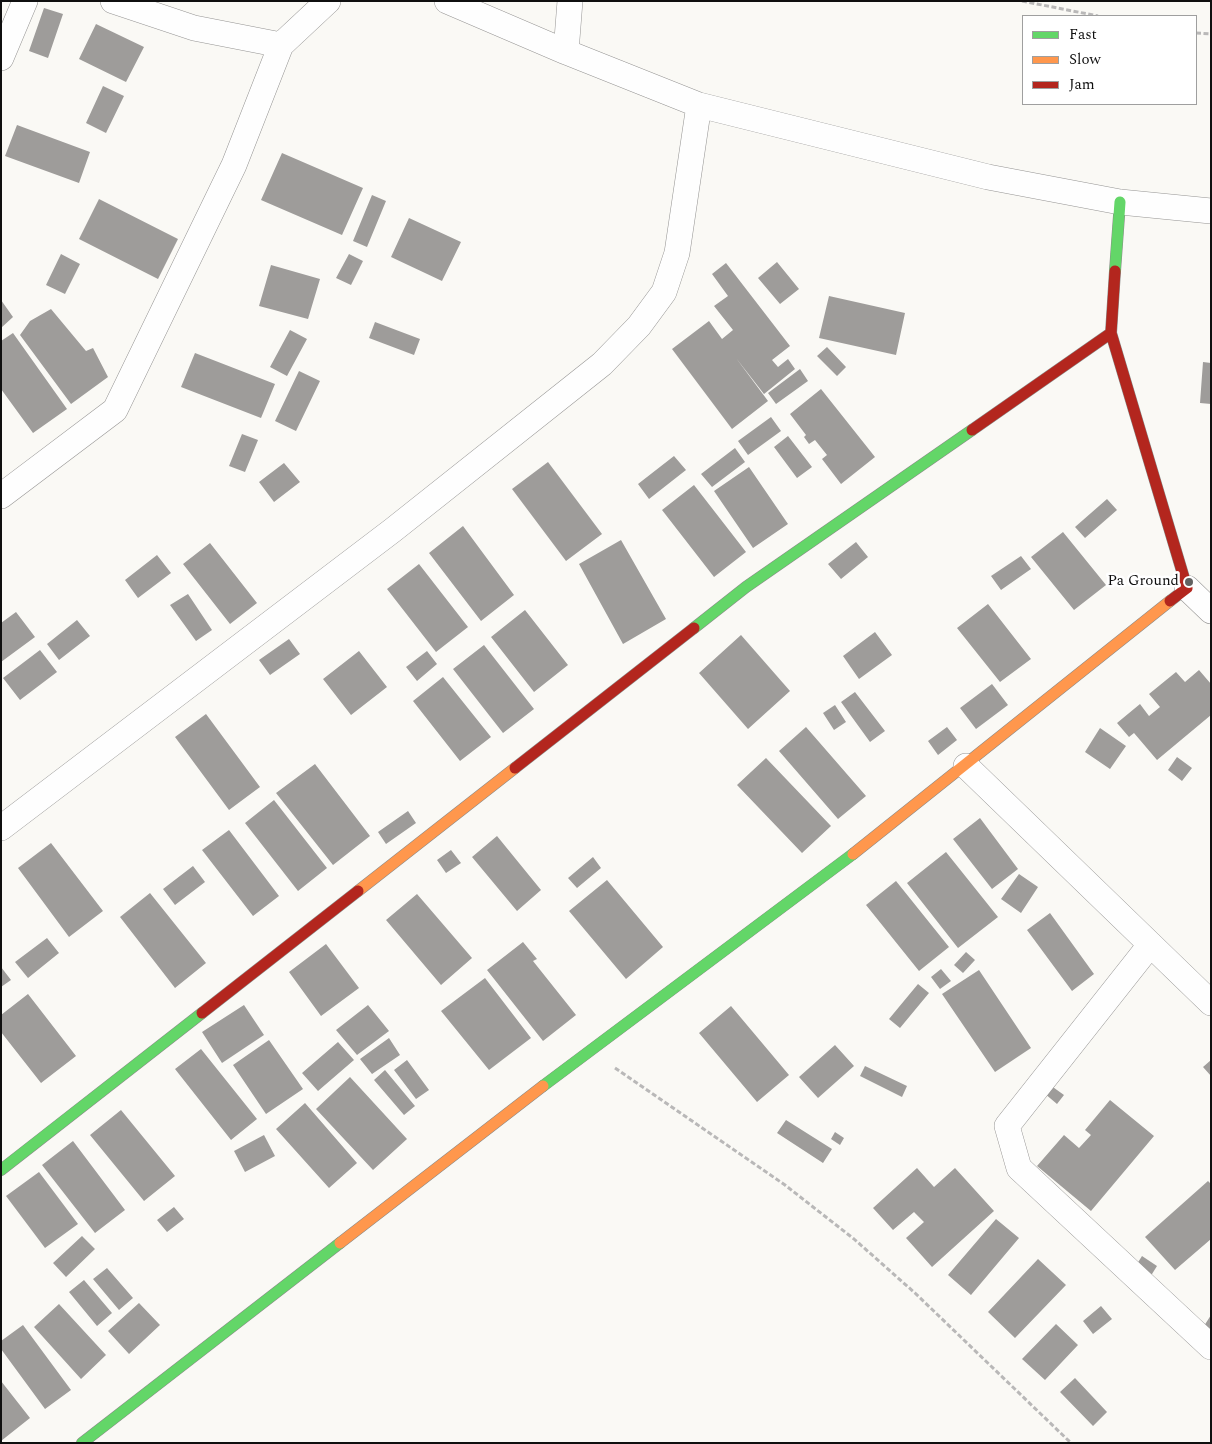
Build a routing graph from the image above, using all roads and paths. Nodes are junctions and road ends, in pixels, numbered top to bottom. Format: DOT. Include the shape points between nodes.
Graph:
graph roads {
  1 [pos="25,1"];
  2 [pos="114,1"];
  3 [pos="328,1"];
  4 [pos="447,1"];
  5 [pos="570,1"];
  6 [pos="1022,1"];
  7 [pos="1093,15"];
  8 [pos="1197,33"];
  9 [pos="1211,34"];
  10 [pos="281,45"];
  11 [pos="566,52"];
  12 [pos="1,58"];
  13 [pos="699,105"];
  14 [pos="1120,202"];
  15 [pos="1211,211"];
  16 [pos="1111,332"];
  17 [pos="1,496"];
  18 [pos="1187,588"];
  19 [pos="1211,611"];
  20 [pos="966,766"];
  21 [pos="1,828"];
  22 [pos="1150,945"];
  23 [pos="1211,1003"];
  24 [pos="590,1050"];
  25 [pos="1,1170"];
  26 [pos="1211,1347"];
  27 [pos="82,1443"];
  28 [pos="1071,1443"];
  1 -- 12 [label="street"];
  2 -- 10 [label="street" via="194,28"];
  3 -- 10 [label="street"];
  4 -- 11 [label="street"];
  5 -- 11 [label="street"];
  6 -- 7 [label="path"];
  8 -- 9 [label="path"];
  10 -- 17 [label="street" via="234,165 115,410"];
  11 -- 13 [label="street"];
  13 -- 14 [label="street" via="988,177"];
  13 -- 21 [label="street" via="677,253 664,292 639,326 602,364 393,530"];
  14 -- 15 [label="street"];
  14 -- 16 [label="street"];
  16 -- 18 [label="street"];
  16 -- 25 [label="street" via="746,587"];
  18 -- 19 [label="street"];
  18 -- 20 [label="street"];
  20 -- 22 [label="street"];
  20 -- 24 [label="street" via="798,897"];
  22 -- 23 [label="street"];
  22 -- 26 [label="street" via="1007,1126 1020,1168"];
  24 -- 27 [label="street"];
  24 -- 28 [label="path" via="785,1185 854,1239"];
}
